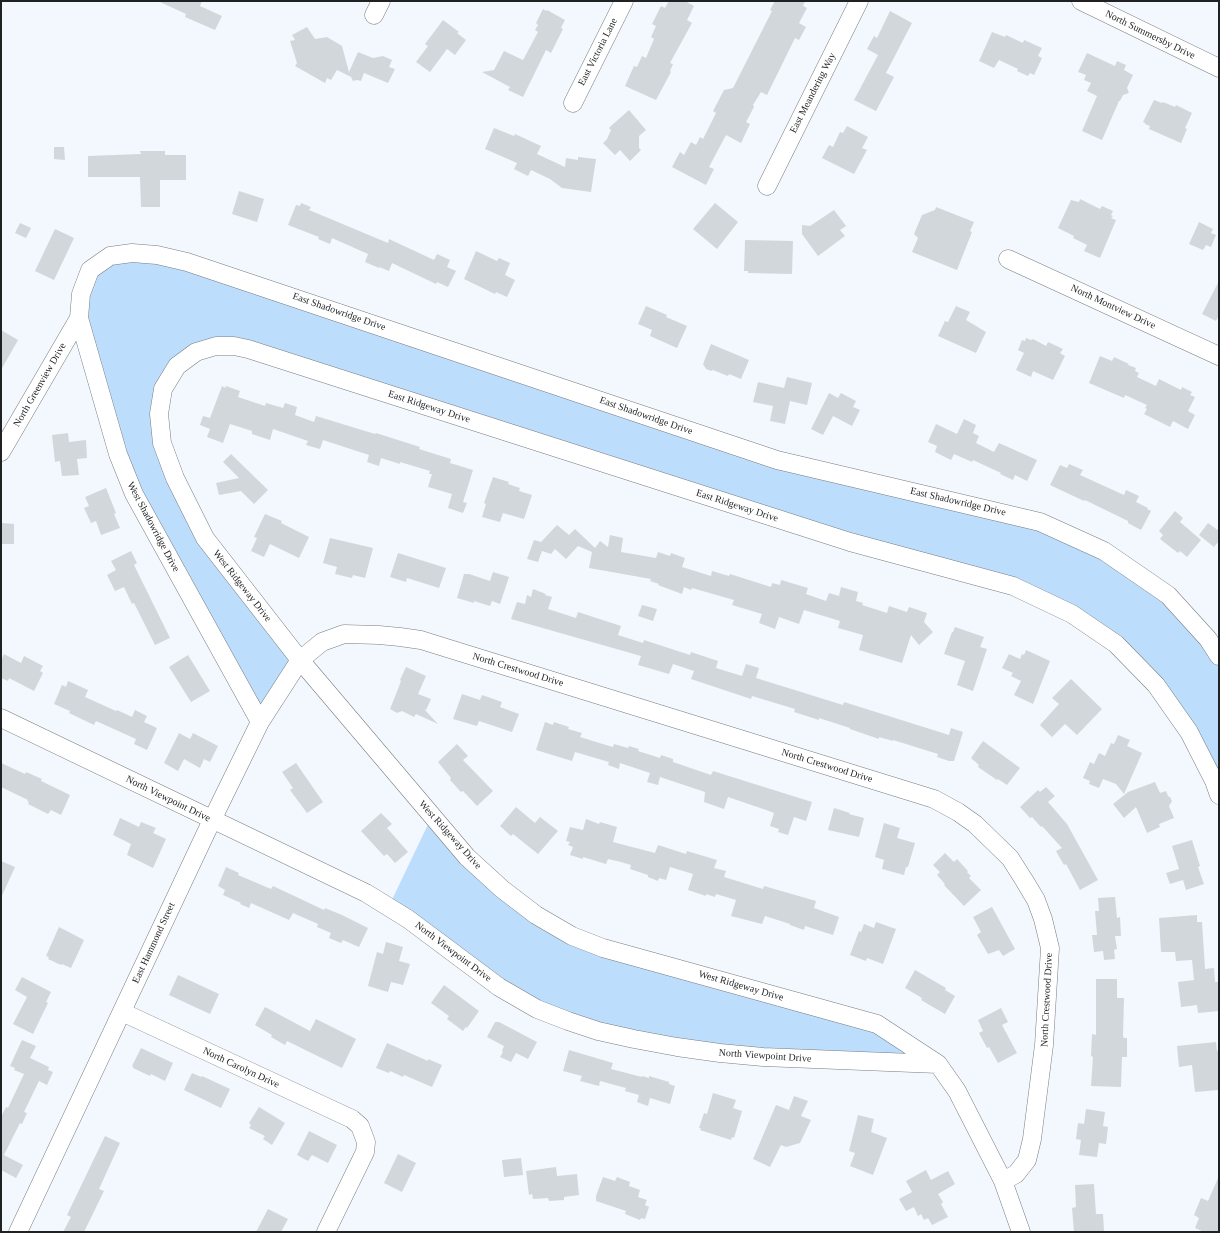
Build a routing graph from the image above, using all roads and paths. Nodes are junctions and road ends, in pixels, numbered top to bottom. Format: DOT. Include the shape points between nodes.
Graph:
graph roads {
  1 [pos="624,1"];
  2 [pos="859,1"];
  3 [pos="1081,1"];
  4 [pos="1219,68"];
  5 [pos="573,103"];
  6 [pos="767,186"];
  7 [pos="1008,259"];
  8 [pos="79,318"];
  9 [pos="1219,356"];
  10 [pos="177,366"];
  11 [pos="1,452"];
  12 [pos="1219,656"];
  13 [pos="300,660"];
  14 [pos="1,718"];
  15 [pos="260,722"];
  16 [pos="1219,795"];
  17 [pos="212,820"];
  18 [pos="122,1012"];
  19 [pos="938,1064"];
  20 [pos="1003,1181"];
  21 [pos="18,1232"];
  22 [pos="326,1232"];
  23 [pos="1021,1232"];
  1 -- 5 [label="street, East Victoria Lane"];
  2 -- 6 [label="street, East Meandering Way"];
  3 -- 4 [label="street, North Summersby Drive"];
  7 -- 9 [label="street, North Montview Drive"];
  8 -- 11 [label="street, North Greenview Drive"];
  8 -- 12 [label="street, East Shadowridge Drive" via="82,294 90,270 110,256 132,252 187,262 777,460 1040,522 1104,551 1168,595 1208,639"];
  8 -- 15 [label="street, West Shadowridge Drive" via="118,454 134,494"];
  10 -- 13 [label="street, West Ridgeway Drive" via="163,389 159,414 162,443 174,478 204,538"];
  10 -- 16 [label="street, East Ridgeway Drive" via="196,352 216,346 248,349 850,542 1013,586 1072,614 1116,644 1156,685 1189,732"];
  13 -- 15 [label="street, East Hammond Street"];
  13 -- 19 [label="street, West Ridgeway Drive" via="467,857 536,915 572,936 603,948 877,1024"];
  13 -- 20 [label="street, North Crestwood Drive" via="322,642 344,634 421,640 934,800 975,824 1010,858 1024,880 1044,919 1050,948 1044,1045 1032,1139 1027,1160 1016,1174"];
  14 -- 17 [label="street, North Viewpoint Drive"];
  15 -- 17 [label="street, East Hammond Street"];
  17 -- 18 [label="street, East Hammond Street"];
  17 -- 19 [label="street, North Viewpoint Drive" via="366,893 408,919 499,987 537,1009 568,1021 634,1039 720,1053"];
  18 -- 21 [label="street, East Hammond Street"];
  18 -- 22 [label="street, North Carolyn Drive" via="352,1119 360,1126 366,1142 365,1152"];
  19 -- 20 [label="street, West Ridgeway Drive" via="957,1091"];
  20 -- 23 [label="street, West Ridgeway Drive"];
}
